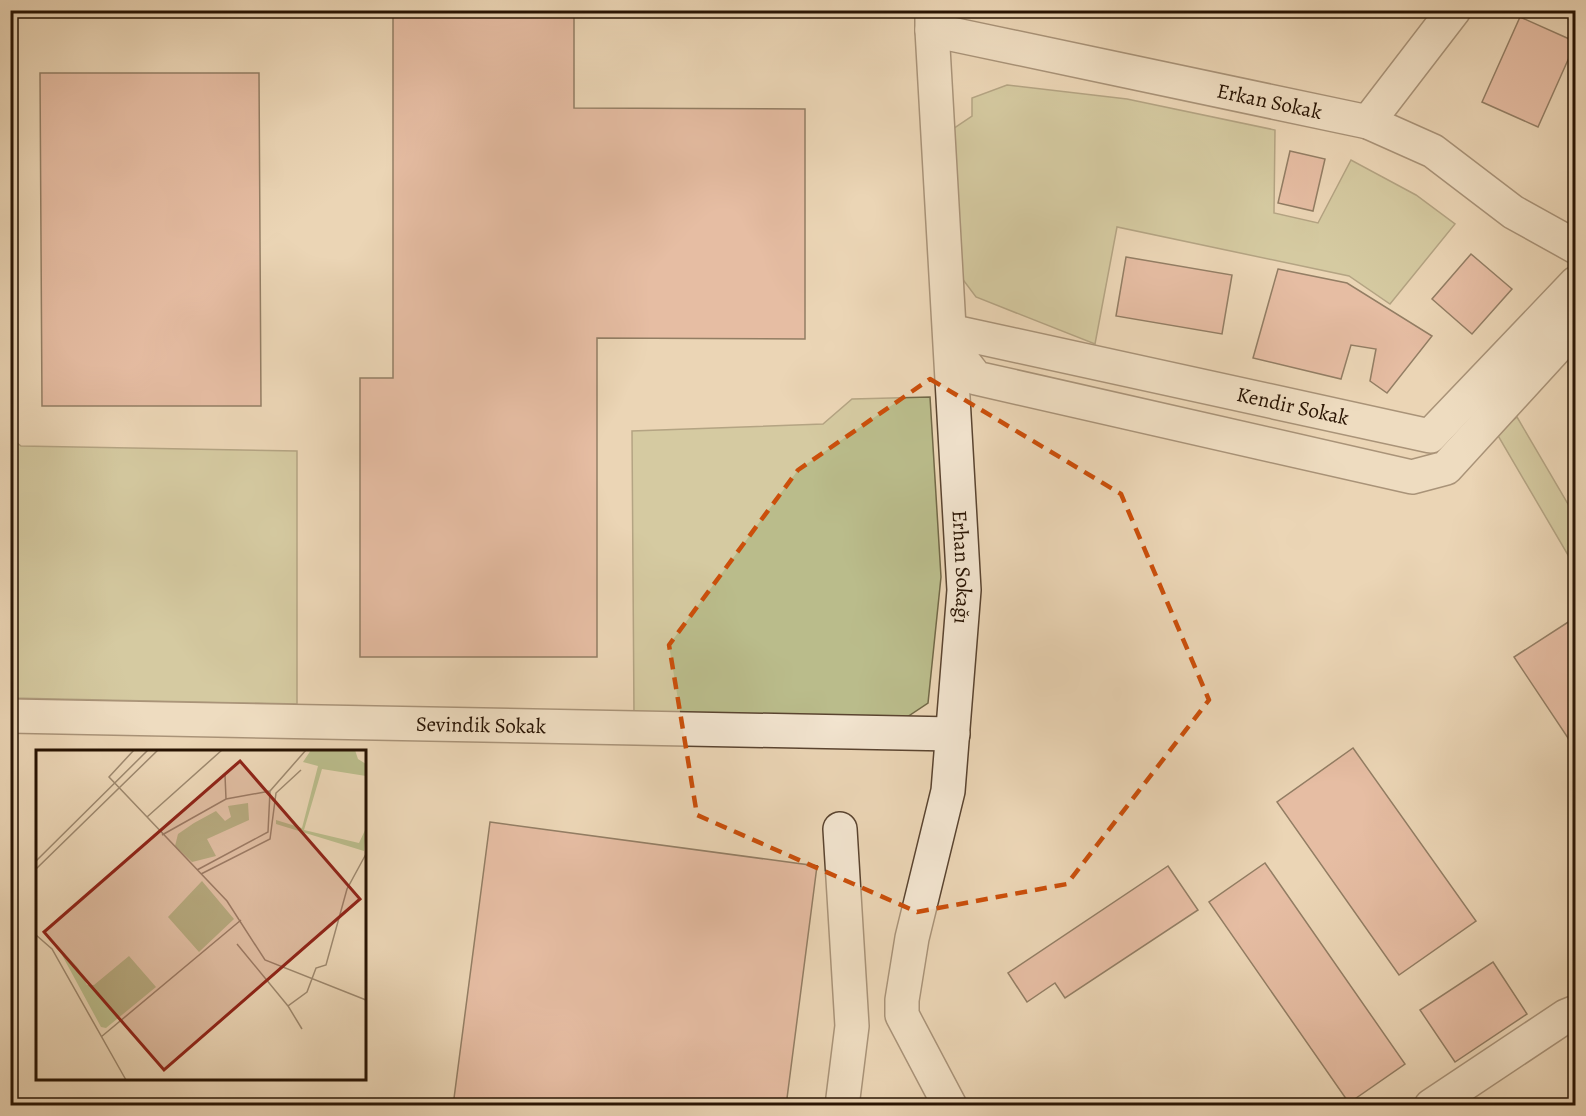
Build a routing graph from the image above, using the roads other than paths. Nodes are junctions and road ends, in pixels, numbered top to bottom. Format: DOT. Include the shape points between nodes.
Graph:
graph roads {
  1 [pos="1454,10"];
  2 [pos="932,20"];
  3 [pos="1368,122"];
  4 [pos="1575,247"];
  5 [pos="1572,306"];
  6 [pos="951,346"];
  7 [pos="10,716"];
  8 [pos="952,734"];
  9 [pos="840,829"];
  10 [pos="1575,1012"];
  11 [pos="842,1106"];
  12 [pos="950,1106"];
  13 [pos="1431,1106"];
  1 -- 3 [label="street"];
  2 -- 3 [label="street, Erkan Sokak"];
  2 -- 6 [label="street, Erhan Sokağı"];
  3 -- 4 [label="street, Erkan Sokak" via="1433,151 1513,212"];
  5 -- 6 [label="street, Kendir Sokak" via="1430,436"];
  5 -- 6 [label="street" via="1446,468 1412,477 976,378"];
  6 -- 8 [label="street, Erhan Sokağı" via="964,590"];
  7 -- 8 [label="street, Sevindik Sokak"];
  8 -- 12 [label="street, Erhan Sokağı" via="948,791 912,938 902,1000 902,1015"];
  9 -- 11 [label="street" via="852,1026"];
  10 -- 13 [label="street"];
}
